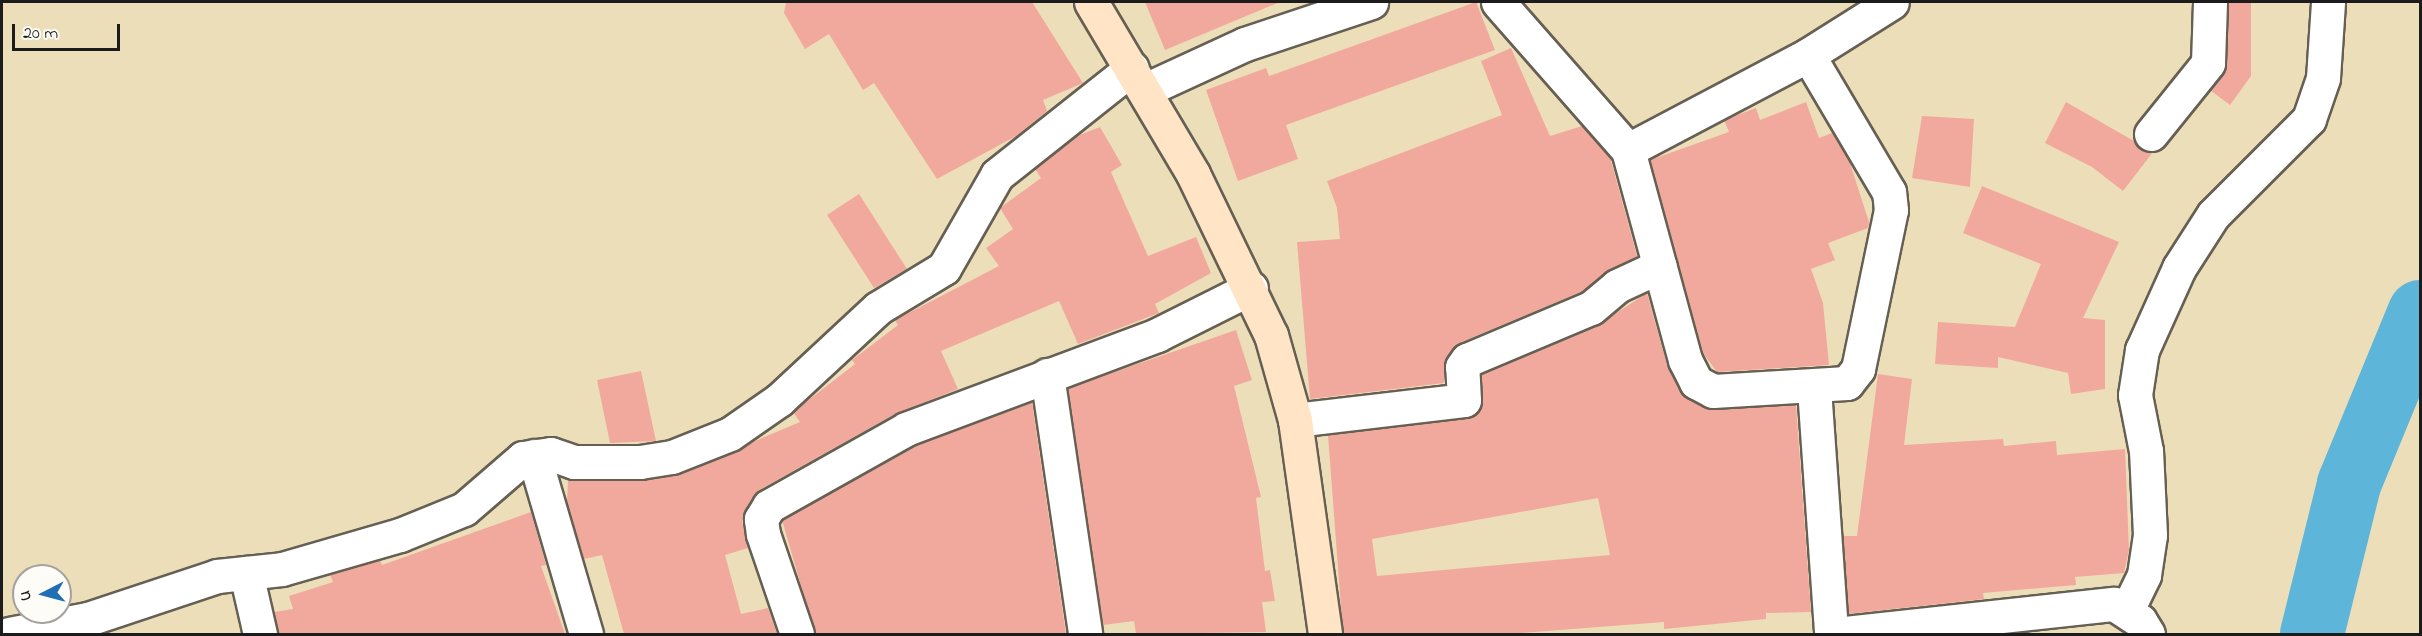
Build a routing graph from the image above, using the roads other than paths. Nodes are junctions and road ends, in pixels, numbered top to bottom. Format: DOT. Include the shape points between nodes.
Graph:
graph roads {
  1 [pos="1091,2"];
  2 [pos="1371,2"];
  3 [pos="1498,2"];
  4 [pos="1892,2"];
  5 [pos="2210,2"];
  6 [pos="2328,2"];
  7 [pos="1808,55"];
  8 [pos="1138,79"];
  9 [pos="2151,134"];
  10 [pos="1628,150"];
  11 [pos="1660,266"];
  12 [pos="1251,288"];
  13 [pos="1047,375"];
  14 [pos="1814,388"];
  15 [pos="1295,420"];
  16 [pos="534,456"];
  17 [pos="246,573"];
  18 [pos="2127,610"];
  19 [pos="1085,633"];
  20 [pos="1872,633"];
  21 [pos="9,634"];
  22 [pos="260,634"];
  23 [pos="586,634"];
  24 [pos="797,634"];
  25 [pos="1325,634"];
  26 [pos="1831,634"];
  27 [pos="1836,634"];
  28 [pos="2148,634"];
  1 -- 8 [label="main road"];
  2 -- 8 [label="street"];
  3 -- 10 [label="street"];
  4 -- 7 [label="street"];
  5 -- 9 [label="street" via="2208,63"];
  6 -- 18 [label="street" via="2324,78 2308,119 2213,215 2179,268 2142,350 2135,395 2146,451 2150,535 2144,575"];
  7 -- 10 [label="street"];
  7 -- 14 [label="street" via="1885,179 1891,210 1858,369 1847,383"];
  8 -- 12 [label="main road"];
  8 -- 16 [label="street" via="997,175 944,268 878,308 751,421 672,457 600,464"];
  10 -- 11 [label="street"];
  11 -- 14 [label="street" via="1685,360 1696,382 1713,391"];
  11 -- 15 [label="street" via="1617,286 1576,316 1467,360 1462,367 1468,394 1464,400"];
  12 -- 13 [label="street" via="1157,335"];
  12 -- 15 [label="main road"];
  13 -- 19 [label="street"];
  13 -- 24 [label="street" via="906,429 769,506 761,519 763,534"];
  14 -- 26 [label="street"];
  15 -- 25 [label="main road"];
  16 -- 17 [label="street" via="512,463 464,509 437,522 282,569"];
  16 -- 23 [label="street"];
  17 -- 21 [label="street" via="196,582 88,619"];
  17 -- 22 [label="street"];
  18 -- 20 [label="street" via="2096,605"];
  18 -- 28 [label="street"];
  20 -- 27 [label="street"];
}
